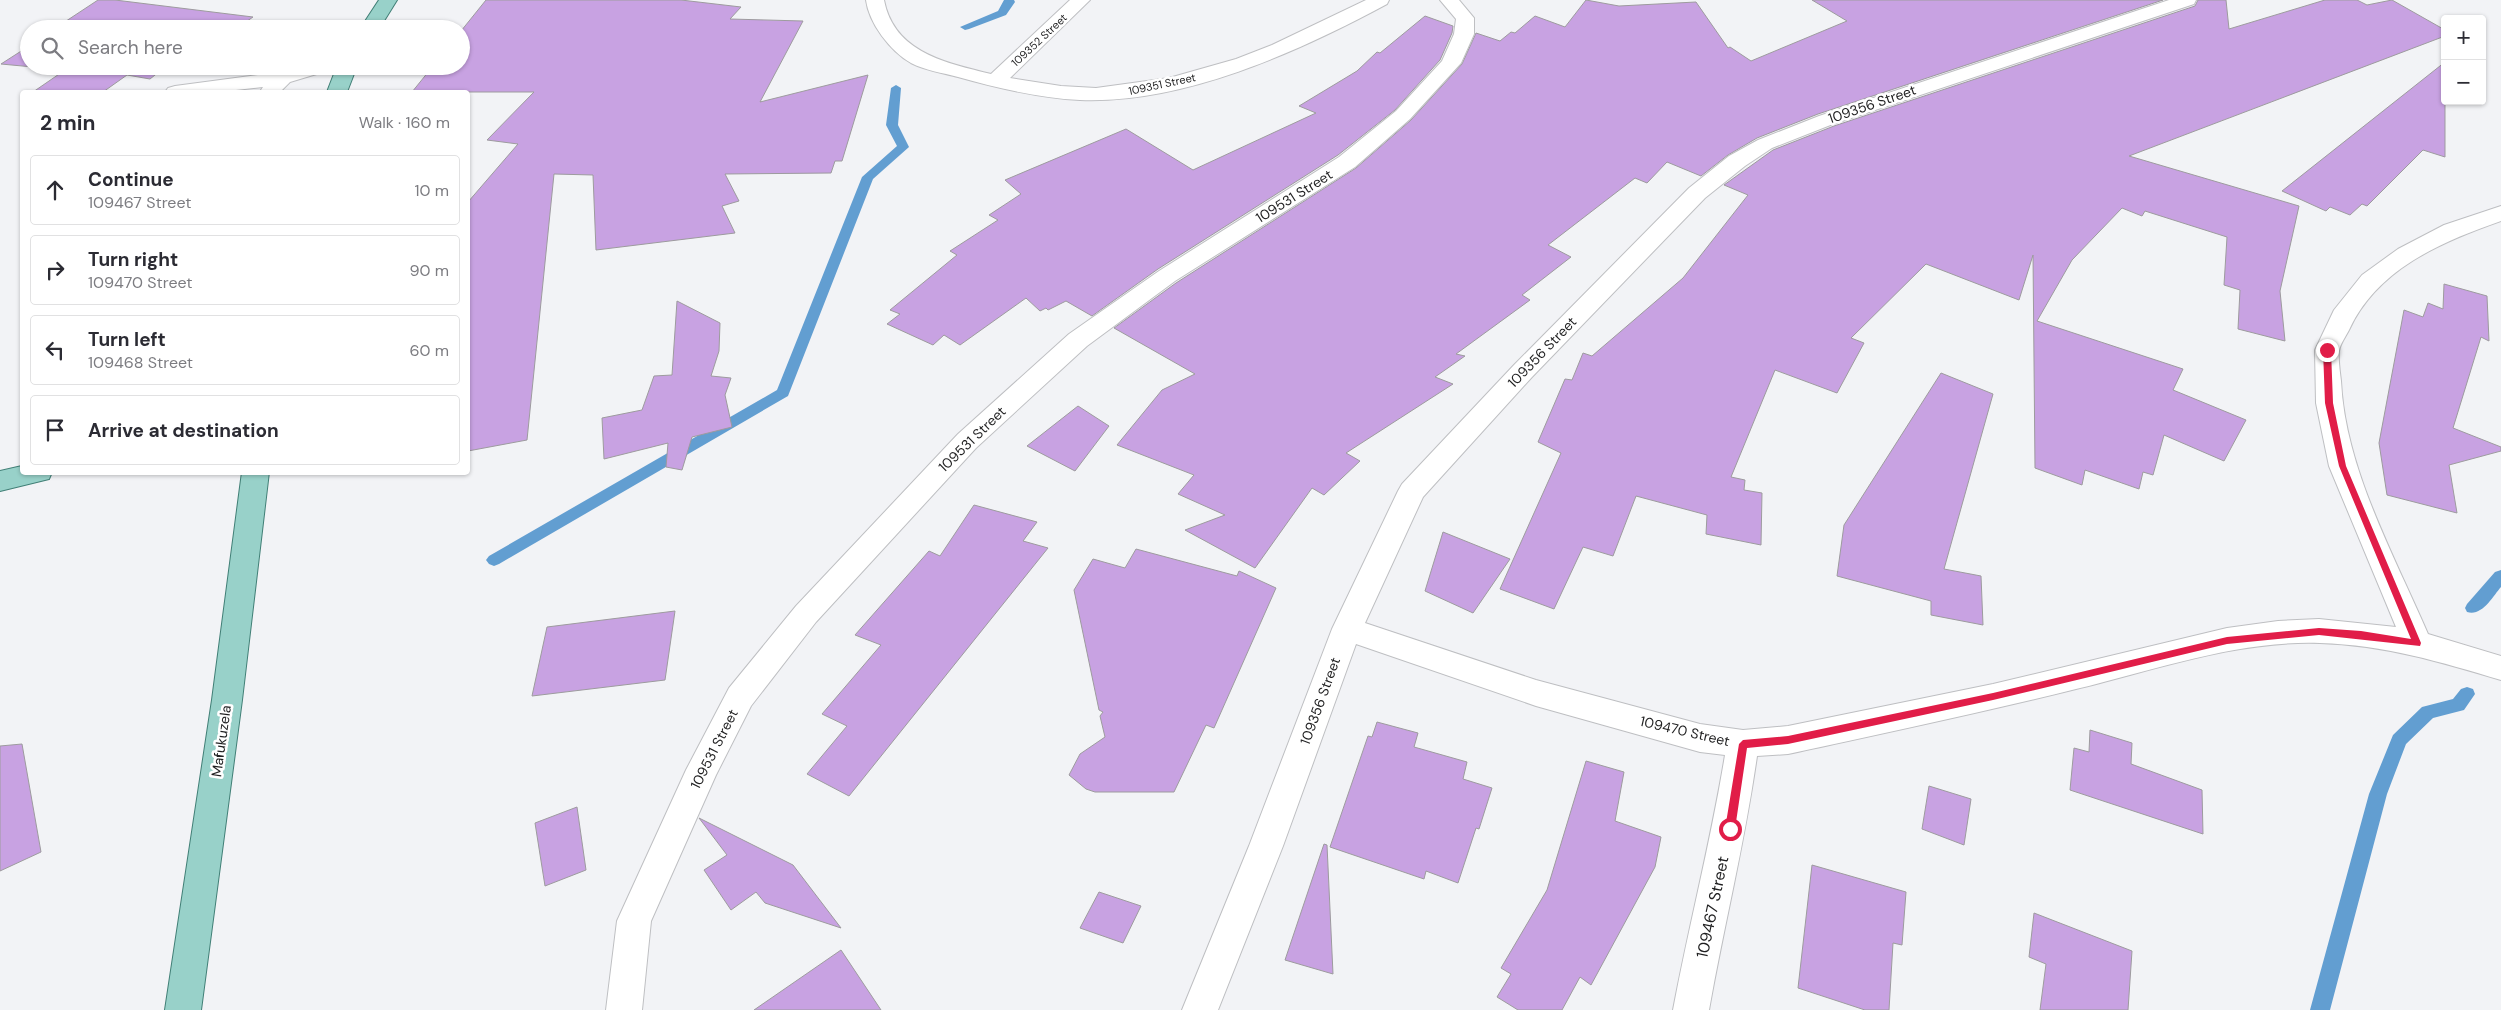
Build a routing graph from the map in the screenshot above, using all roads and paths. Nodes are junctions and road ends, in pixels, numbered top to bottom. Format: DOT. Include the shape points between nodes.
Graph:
graph roads {
  1 [pos="388,0"];
  2 [pos="875,0"];
  3 [pos="1081,0"];
  4 [pos="1380,0"];
  5 [pos="1449,0"];
  6 [pos="2187,0"];
  7 [pos="375,20"];
  8 [pos="294,75"];
  9 [pos="344,75"];
  10 [pos="284,78"];
  11 [pos="997,79"];
  12 [pos="190,90"];
  13 [pos="270,90"];
  14 [pos="338,90"];
  15 [pos="2501,213"];
  16 [pos="26,475"];
  17 [pos="256,475"];
  18 [pos="0,481"];
  19 [pos="1347,629"];
  20 [pos="2417,643"];
  21 [pos="2501,668"];
  22 [pos="1743,744"];
  23 [pos="183,1010"];
  24 [pos="624,1010"];
  25 [pos="1200,1010"];
  26 [pos="1691,1010"];
  1 -- 7 [label="main road"];
  2 -- 11 [label="street, 109351 Street" via="875,8 884,26 917,59"];
  3 -- 11 [label="street, 109352 Street"];
  4 -- 11 [label="street, 109351 Street" via="1337,24 1221,71 1143,90 1094,94 1049,90"];
  5 -- 24 [label="street, 109531 Street" via="1465,18 1464,34 1451,63 1403,115 1347,162 1167,276 1078,340 967,441 806,614 740,697 702,770 634,921"];
  6 -- 19 [label="street, 109356 Street" via="1826,120 1765,144 1737,160 1676,214 1412,491"];
  8 -- 10 [label="street"];
  9 -- 14 [label="main road"];
  10 -- 12 [label="street"];
  10 -- 13 [label="street"];
  15 -- 20 [label="street" via="2452,230 2406,254 2370,280 2346,310 2327,350 2329,403 2342,466"];
  16 -- 18 [label="main road"];
  17 -- 23 [label="main road, Mafukuzela"];
  19 -- 22 [label="street, 109470 Street" via="1536,694 1700,738"];
  19 -- 25 [label="street, 109356 Street" via="1266,846"];
  20 -- 21 [label="street, 109470 Street"];
  20 -- 22 [label="street, 109470 Street" via="2319,631 2227,640 1983,699 1788,740"];
  22 -- 26 [label="street, 109467 Street" via="1730,829 1709,912"];
}
